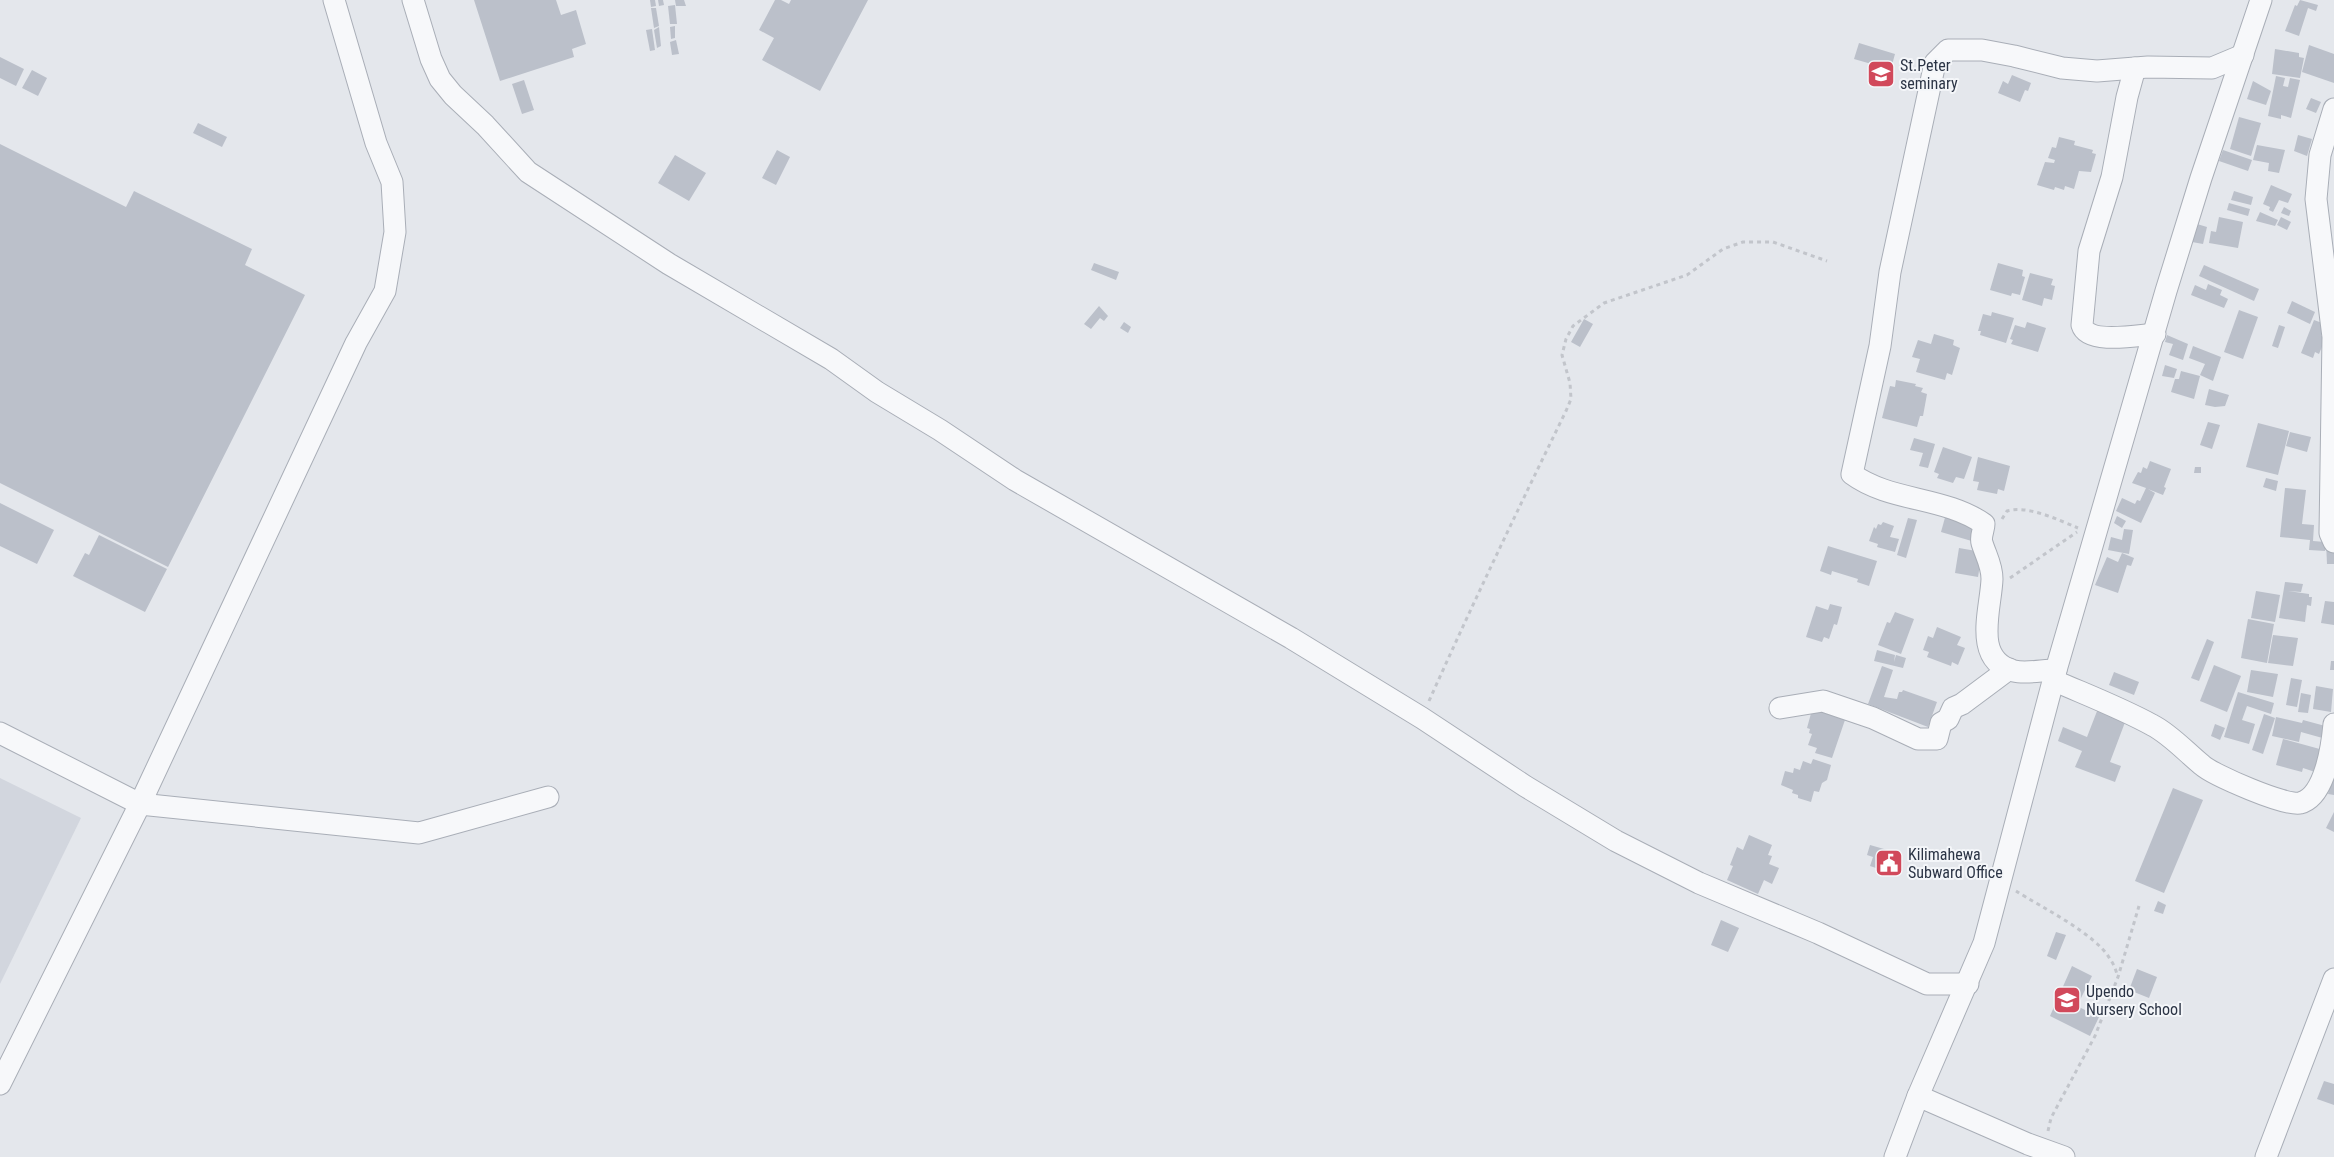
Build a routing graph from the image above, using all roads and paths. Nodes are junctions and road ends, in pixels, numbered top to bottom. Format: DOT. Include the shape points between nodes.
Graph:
graph roads {
  1 [pos="334,0"];
  2 [pos="413,0"];
  3 [pos="2261,0"];
  4 [pos="2243,55"];
  5 [pos="2135,68"];
  6 [pos="2334,109"];
  7 [pos="1828,260"];
  8 [pos="2155,334"];
  9 [pos="2333,337"];
  10 [pos="1998,526"];
  11 [pos="2334,542"];
  12 [pos="1991,591"];
  13 [pos="2009,669"];
  14 [pos="2055,676"];
  15 [pos="1780,708"];
  16 [pos="1422,718"];
  17 [pos="2334,724"];
  18 [pos="0,733"];
  19 [pos="2332,748"];
  20 [pos="548,797"];
  21 [pos="140,804"];
  22 [pos="2005,865"];
  23 [pos="2139,906"];
  24 [pos="2118,977"];
  25 [pos="2334,979"];
  26 [pos="1968,984"];
  27 [pos="0,1084"];
  28 [pos="1918,1096"];
  29 [pos="2054,1153"];
  30 [pos="1895,1157"];
  31 [pos="2266,1157"];
  1 -- 21 [label="street" via="376,143 392,182 395,232 385,291 356,343"];
  2 -- 16 [label="street" via="440,79 528,172 550,188 669,264 831,359 1015,480 1291,638"];
  3 -- 4 [label="street"];
  4 -- 5 [label="street" via="2212,68"];
  4 -- 8 [label="street" via="2201,178"];
  5 -- 8 [label="street" via="2112,177 2089,252 2082,325 2087,332 2110,338"];
  5 -- 12 [label="street" via="2108,71 2062,68 1982,50 1948,50 1935,63 1890,272 1880,346 1852,474 1867,485 1938,503 1984,524 1981,539 1991,568"];
  6 -- 9 [label="street" via="2320,155 2316,199"];
  7 -- 16 [label="path" via="1772,242 1743,242 1723,249 1687,275 1604,303 1573,326 1562,355 1571,399"];
  8 -- 14 [label="street"];
  9 -- 11 [label="street" via="2330,534"];
  10 -- 12 [label="path" via="2007,511 2019,510 2081,529"];
  12 -- 13 [label="street" via="1986,634 1988,644 1994,658"];
  13 -- 14 [label="street"];
  13 -- 15 [label="street" via="1953,708 1948,719 1941,724 1937,739 1918,739 1874,718 1823,701"];
  14 -- 19 [label="street" via="2153,725 2194,756 2202,766 2284,802 2298,804 2312,796"];
  14 -- 22 [label="street"];
  16 -- 26 [label="street" via="1597,830 1699,883 1927,984"];
  17 -- 19 [label="street"];
  18 -- 21 [label="street"];
  20 -- 21 [label="street" via="419,832"];
  21 -- 27 [label="street"];
  22 -- 24 [label="path" via="2016,891 2101,948 2110,958"];
  22 -- 26 [label="street" via="1984,943"];
  23 -- 24 [label="path"];
  24 -- 29 [label="path" via="2095,1036 2051,1118"];
  25 -- 31 [label="street"];
  26 -- 28 [label="street"];
  28 -- 29 [label="street"];
  28 -- 30 [label="street"];
}
